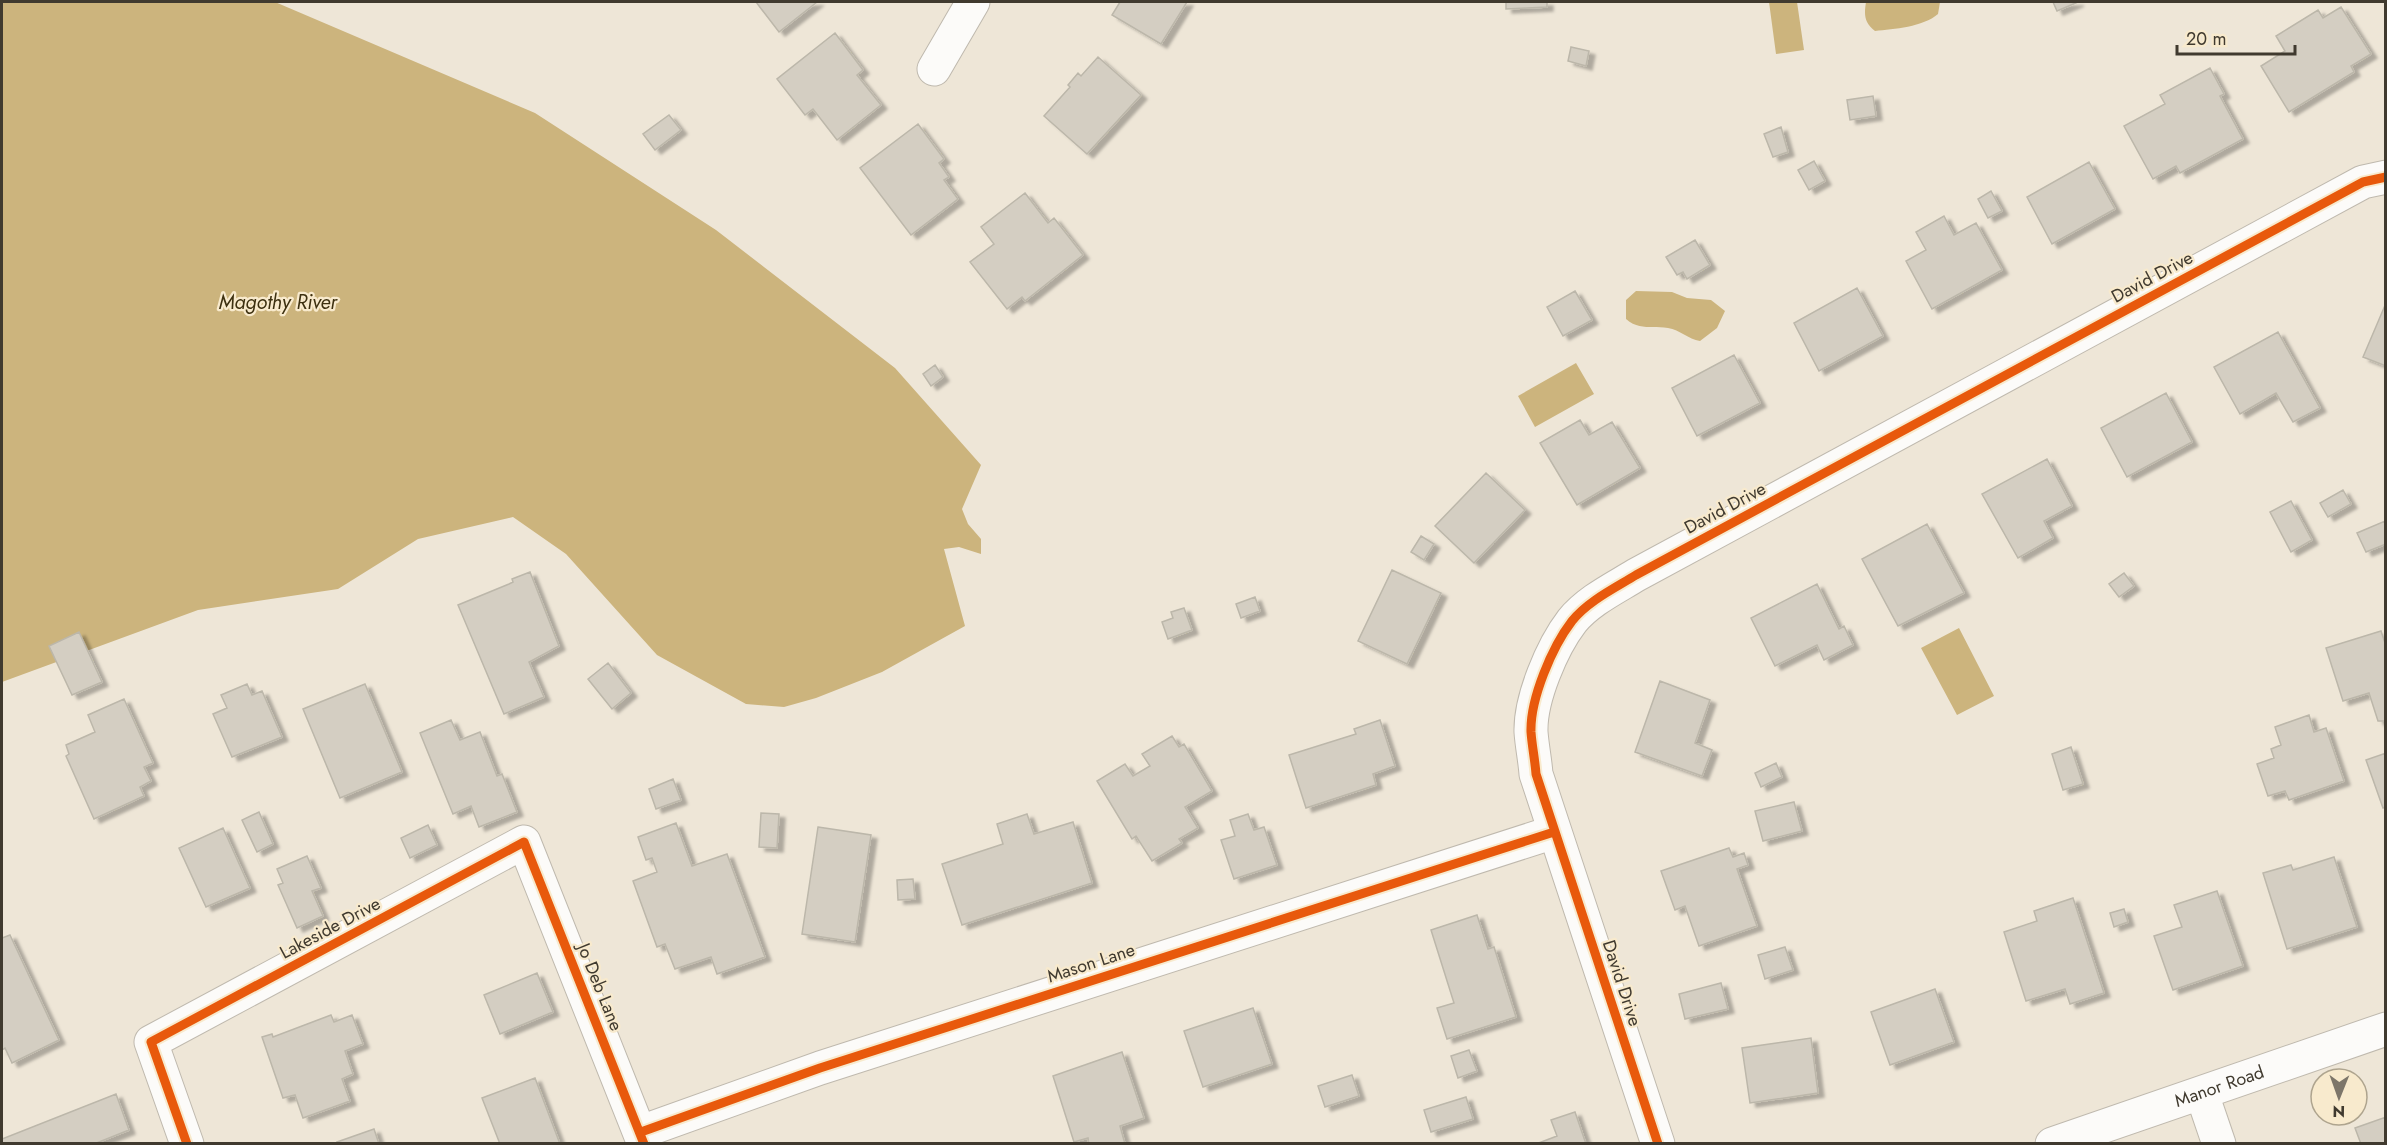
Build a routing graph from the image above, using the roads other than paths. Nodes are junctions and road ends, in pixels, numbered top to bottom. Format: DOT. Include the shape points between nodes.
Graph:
graph roads {
  1 [pos="973,2"];
  2 [pos="934,69"];
  3 [pos="2385,177"];
  4 [pos="1554,832"];
  5 [pos="524,843"];
  6 [pos="2385,1029"];
  7 [pos="2202,1094"];
  8 [pos="642,1138"];
  9 [pos="187,1143"];
  10 [pos="1658,1143"];
  11 [pos="2052,1143"];
  12 [pos="2219,1143"];
  1 -- 2 [label="street"];
  3 -- 4 [label="street, David Drive" via="2353,188 1600,597 1573,620 1554,653 1540,688 1531,730 1536,774"];
  4 -- 8 [label="street, Mason Lane" via="820,1068"];
  4 -- 10 [label="street, David Drive"];
  5 -- 8 [label="street, Jo Deb Lane"];
  5 -- 9 [label="street, Lakeside Drive" via="152,1042"];
  6 -- 7 [label="street, Manor Road"];
  7 -- 11 [label="street, Manor Road"];
  7 -- 12 [label="street"];
}
